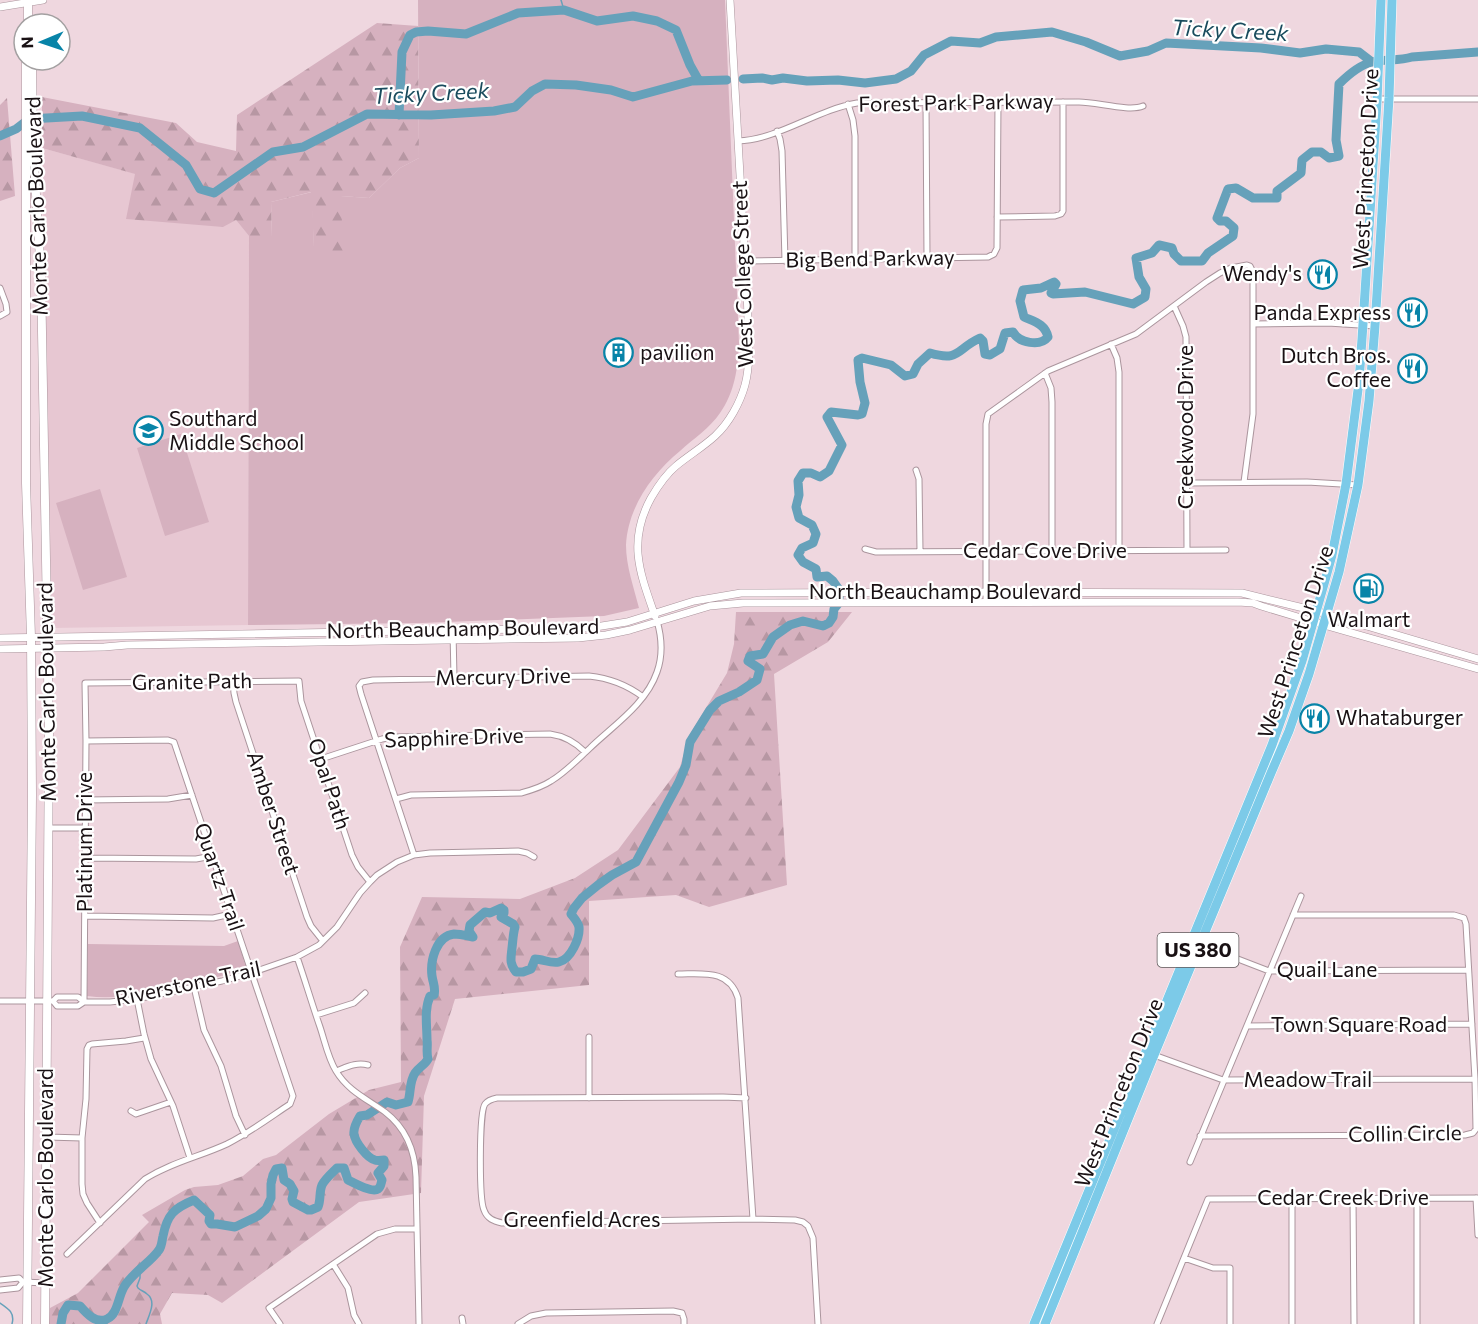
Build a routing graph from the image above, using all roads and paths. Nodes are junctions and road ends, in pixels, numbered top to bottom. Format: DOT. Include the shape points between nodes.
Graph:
graph roads {
  1 [pos="43,0"];
  2 [pos="730,0"];
  3 [pos="1381,0"];
  4 [pos="1392,0"];
  5 [pos="28,1"];
  6 [pos="0,7"];
  7 [pos="27,72"];
  8 [pos="31,72"];
  9 [pos="29,90"];
  10 [pos="1389,98"];
  11 [pos="1377,99"];
  12 [pos="1478,99"];
  13 [pos="926,102"];
  14 [pos="998,102"];
  15 [pos="1063,102"];
  16 [pos="848,104"];
  17 [pos="1143,106"];
  18 [pos="777,131"];
  19 [pos="738,141"];
  20 [pos="30,145"];
  21 [pos="997,217"];
  22 [pos="927,258"];
  23 [pos="855,259"];
  24 [pos="745,261"];
  25 [pos="784,261"];
  26 [pos="0,288"];
  27 [pos="1174,306"];
  28 [pos="0,316"];
  29 [pos="1253,324"];
  30 [pos="1363,324"];
  31 [pos="1375,326"];
  32 [pos="1111,344"];
  33 [pos="1045,373"];
  34 [pos="916,470"];
  35 [pos="1244,482"];
  36 [pos="1186,483"];
  37 [pos="1346,484"];
  38 [pos="1358,485"];
  39 [pos="865,549"];
  40 [pos="1119,550"];
  41 [pos="1186,550"];
  42 [pos="1226,550"];
  43 [pos="920,551"];
  44 [pos="986,551"];
  45 [pos="1052,551"];
  46 [pos="986,592"];
  47 [pos="1242,593"];
  48 [pos="986,602"];
  49 [pos="1221,602"];
  50 [pos="1316,611"];
  51 [pos="1327,614"];
  52 [pos="656,617"];
  53 [pos="1313,622"];
  54 [pos="1324,625"];
  55 [pos="453,631"];
  56 [pos="31,637"];
  57 [pos="47,637"];
  58 [pos="0,638"];
  59 [pos="453,640"];
  60 [pos="31,648"];
  61 [pos="47,648"];
  62 [pos="1442,648"];
  63 [pos="0,649"];
  64 [pos="1439,658"];
  65 [pos="1478,659"];
  66 [pos="1478,669"];
  67 [pos="454,678"];
  68 [pos="233,681"];
  69 [pos="299,681"];
  70 [pos="85,683"];
  71 [pos="643,697"];
  72 [pos="86,741"];
  73 [pos="376,741"];
  74 [pos="585,752"];
  75 [pos="321,759"];
  76 [pos="192,795"];
  77 [pos="396,799"];
  78 [pos="86,800"];
  79 [pos="1249,813"];
  80 [pos="49,828"];
  81 [pos="85,828"];
  82 [pos="414,855"];
  83 [pos="212,856"];
  84 [pos="534,857"];
  85 [pos="85,858"];
  86 [pos="370,882"];
  87 [pos="1301,896"];
  88 [pos="231,914"];
  89 [pos="1293,915"];
  90 [pos="85,916"];
  91 [pos="323,941"];
  92 [pos="1196,943"];
  93 [pos="297,957"];
  94 [pos="1468,970"];
  95 [pos="1269,971"];
  96 [pos="251,973"];
  97 [pos="678,974"];
  98 [pos="194,987"];
  99 [pos="365,993"];
  100 [pos="137,999"];
  101 [pos="0,1001"];
  102 [pos="30,1001"];
  103 [pos="50,1001"];
  104 [pos="84,1002"];
  105 [pos="316,1015"];
  106 [pos="1472,1024"];
  107 [pos="1247,1026"];
  108 [pos="589,1037"];
  109 [pos="144,1038"];
  110 [pos="1150,1053"];
  111 [pos="368,1065"];
  112 [pos="336,1071"];
  113 [pos="1475,1079"];
  114 [pos="1223,1080"];
  115 [pos="589,1098"];
  116 [pos="746,1098"];
  117 [pos="171,1102"];
  118 [pos="130,1111"];
  119 [pos="245,1135"];
  120 [pos="1200,1136"];
  121 [pos="47,1137"];
  122 [pos="82,1138"];
  123 [pos="190,1158"];
  124 [pos="1190,1162"];
  125 [pos="1292,1198"];
  126 [pos="1353,1198"];
  127 [pos="1417,1198"];
  128 [pos="1477,1198"];
  129 [pos="753,1219"];
  130 [pos="100,1223"];
  131 [pos="417,1229"];
  132 [pos="1478,1235"];
  133 [pos="67,1254"];
  134 [pos="1184,1258"];
  135 [pos="333,1264"];
  136 [pos="0,1280"];
  137 [pos="25,1282"];
  138 [pos="45,1283"];
  139 [pos="0,1290"];
  140 [pos="27,1324"];
  141 [pos="45,1324"];
  142 [pos="280,1324"];
  143 [pos="359,1324"];
  144 [pos="419,1324"];
  145 [pos="518,1324"];
  146 [pos="684,1324"];
  147 [pos="818,1324"];
  148 [pos="1034,1324"];
  149 [pos="1045,1324"];
  150 [pos="1157,1324"];
  151 [pos="1230,1324"];
  152 [pos="1292,1324"];
  153 [pos="1354,1324"];
  154 [pos="1417,1324"];
  1 -- 5 [label="street"];
  2 -- 19 [label="street, West College Street"];
  3 -- 11 [label="highway, West Princeton Drive / US 380"];
  4 -- 10 [label="highway, West Princeton Drive / US 380"];
  5 -- 6 [label="street"];
  7 -- 9 [label="main road, Monte Carlo Boulevard"];
  8 -- 9 [label="main road, Monte Carlo Boulevard"];
  9 -- 20 [label="main road, Monte Carlo Boulevard"];
  10 -- 11 [label="street"];
  10 -- 12 [label="street"];
  10 -- 31 [label="highway, West Princeton Drive / US 380"];
  11 -- 30 [label="highway, West Princeton Drive / US 380"];
  13 -- 14 [label="street, Forest Park Parkway"];
  13 -- 16 [label="street, Forest Park Parkway"];
  13 -- 22 [label="street"];
  14 -- 15 [label="street, Forest Park Parkway"];
  14 -- 21 [label="street"];
  15 -- 17 [label="street, Forest Park Parkway"];
  15 -- 21 [label="street" via="1063,212 1055,216"];
  16 -- 18 [label="street, Forest Park Parkway"];
  16 -- 23 [label="street" via="855,136"];
  18 -- 19 [label="street, Forest Park Parkway"];
  18 -- 25 [label="street" via="782,151"];
  19 -- 24 [label="street, West College Street"];
  20 -- 56 [label="main road, Monte Carlo Boulevard" via="26,483"];
  20 -- 57 [label="main road, Monte Carlo Boulevard" via="41,286"];
  21 -- 22 [label="street, Big Bend Parkway" via="994,254"];
  22 -- 23 [label="street, Big Bend Parkway"];
  23 -- 25 [label="street, Big Bend Parkway"];
  24 -- 25 [label="street, Big Bend Parkway"];
  24 -- 52 [label="street, West College Street" via="749,357 740,397 716,435 662,480 642,520 640,568"];
  26 -- 28 [label="street" via="7,312"];
  27 -- 29 [label="street" via="1220,273 1251,266"];
  27 -- 32 [label="street" via="1136,334"];
  27 -- 36 [label="street, Creekwood Drive" via="1186,337"];
  29 -- 30 [label="street"];
  29 -- 35 [label="street" via="1253,414"];
  30 -- 31 [label="street"];
  30 -- 37 [label="highway, West Princeton Drive / US 380"];
  31 -- 38 [label="highway, West Princeton Drive / US 380"];
  32 -- 33 [label="street"];
  32 -- 40 [label="street" via="1119,372"];
  33 -- 44 [label="street" via="988,414"];
  33 -- 45 [label="street" via="1052,402"];
  34 -- 43 [label="street"];
  35 -- 36 [label="street"];
  35 -- 37 [label="street"];
  36 -- 41 [label="street, Creekwood Drive"];
  37 -- 38 [label="street"];
  37 -- 50 [label="highway, West Princeton Drive / US 380"];
  38 -- 51 [label="highway, West Princeton Drive / US 380"];
  39 -- 43 [label="street, Cedar Cove Drive"];
  40 -- 41 [label="street, Cedar Cove Drive"];
  40 -- 45 [label="street, Cedar Cove Drive"];
  41 -- 42 [label="street, Cedar Cove Drive"];
  43 -- 44 [label="street, Cedar Cove Drive"];
  44 -- 45 [label="street, Cedar Cove Drive"];
  44 -- 46 [label="street"];
  46 -- 47 [label="street, North Beauchamp Boulevard"];
  46 -- 48 [label="street"];
  46 -- 52 [label="street, North Beauchamp Boulevard" via="741,593 705,598"];
  47 -- 49 [label="street"];
  47 -- 50 [label="street, North Beauchamp Boulevard"];
  48 -- 49 [label="street, North Beauchamp Boulevard"];
  48 -- 52 [label="street, North Beauchamp Boulevard" via="743,603"];
  49 -- 53 [label="street, North Beauchamp Boulevard" via="1253,603"];
  50 -- 51 [label="street, North Beauchamp Boulevard"];
  50 -- 53 [label="highway, West Princeton Drive / US 380"];
  51 -- 54 [label="highway, West Princeton Drive / US 380"];
  51 -- 62 [label="street, North Beauchamp Boulevard"];
  52 -- 55 [label="street, North Beauchamp Boulevard" via="589,628"];
  52 -- 59 [label="street, North Beauchamp Boulevard" via="630,630 591,637"];
  52 -- 71 [label="street" via="661,656"];
  53 -- 54 [label="street, North Beauchamp Boulevard"];
  53 -- 79 [label="highway, West Princeton Drive / US 380"];
  54 -- 64 [label="street, North Beauchamp Boulevard"];
  54 -- 79 [label="highway, West Princeton Drive / US 380" via="1289,731"];
  55 -- 57 [label="street, North Beauchamp Boulevard"];
  55 -- 59 [label="street"];
  56 -- 57 [label="street, North Beauchamp Boulevard"];
  56 -- 58 [label="street, North Beauchamp Boulevard"];
  56 -- 60 [label="main road, Monte Carlo Boulevard"];
  57 -- 61 [label="main road, Monte Carlo Boulevard"];
  59 -- 61 [label="street, North Beauchamp Boulevard"];
  59 -- 67 [label="street"];
  60 -- 61 [label="street, North Beauchamp Boulevard"];
  60 -- 63 [label="street, North Beauchamp Boulevard"];
  60 -- 102 [label="main road, Monte Carlo Boulevard"];
  61 -- 80 [label="main road, Monte Carlo Boulevard"];
  62 -- 64 [label="street"];
  62 -- 65 [label="street, North Beauchamp Boulevard"];
  64 -- 66 [label="street, North Beauchamp Boulevard"];
  67 -- 71 [label="street, Mercury Drive" via="595,677 619,682"];
  67 -- 73 [label="street, Mercury Drive" via="373,680 360,684"];
  68 -- 69 [label="street, Granite Path"];
  68 -- 70 [label="street, Granite Path"];
  68 -- 91 [label="street, Amber Street" via="236,702 309,923"];
  69 -- 75 [label="street, Opal Path"];
  70 -- 72 [label="street, Platinum Drive"];
  71 -- 74 [label="street"];
  72 -- 76 [label="street, Quartz Trail" via="174,742"];
  72 -- 78 [label="street, Platinum Drive"];
  73 -- 74 [label="street, Sapphire Drive" via="393,737 550,734 572,741"];
  73 -- 75 [label="street, Sapphire Drive"];
  73 -- 77 [label="street"];
  74 -- 77 [label="street" via="555,779 532,790 411,795"];
  75 -- 86 [label="street, Opal Path" via="355,862"];
  76 -- 78 [label="street"];
  76 -- 83 [label="street, Quartz Trail"];
  77 -- 82 [label="street"];
  78 -- 81 [label="street, Platinum Drive"];
  79 -- 92 [label="highway, West Princeton Drive / US 380"];
  80 -- 81 [label="street"];
  80 -- 103 [label="main road, Monte Carlo Boulevard"];
  81 -- 85 [label="street, Platinum Drive"];
  82 -- 84 [label="street, Riverstone Trail" via="518,851"];
  82 -- 86 [label="street, Riverstone Trail"];
  83 -- 85 [label="street"];
  83 -- 88 [label="street, Quartz Trail"];
  85 -- 90 [label="street, Platinum Drive"];
  86 -- 91 [label="street, Riverstone Trail"];
  87 -- 89 [label="street"];
  88 -- 90 [label="street" via="213,918"];
  88 -- 96 [label="street, Quartz Trail"];
  89 -- 94 [label="street, Collin Circle" via="1462,916 1466,924"];
  89 -- 95 [label="street"];
  90 -- 104 [label="street, Platinum Drive"];
  91 -- 93 [label="street, Riverstone Trail"];
  92 -- 95 [label="street, Quail Lane"];
  92 -- 110 [label="highway, West Princeton Drive / US 380"];
  93 -- 96 [label="street, Riverstone Trail"];
  93 -- 105 [label="street"];
  94 -- 95 [label="street, Quail Lane"];
  94 -- 106 [label="street, Collin Circle"];
  95 -- 107 [label="street"];
  96 -- 98 [label="street, Riverstone Trail"];
  96 -- 119 [label="street, Quartz Trail" via="292,1096 290,1104"];
  97 -- 116 [label="street" via="716,975 734,987 740,1004"];
  98 -- 100 [label="street, Riverstone Trail"];
  98 -- 119 [label="street" via="204,1030"];
  99 -- 105 [label="street" via="354,1003"];
  100 -- 104 [label="street, Riverstone Trail"];
  100 -- 109 [label="street"];
  101 -- 102 [label="street, Riverstone Trail"];
  102 -- 103 [label="street, Riverstone Trail"];
  102 -- 137 [label="main road, Monte Carlo Boulevard"];
  103 -- 104 [label="street, Riverstone Trail" via="78,997"];
  103 -- 121 [label="main road, Monte Carlo Boulevard"];
  105 -- 112 [label="street"];
  106 -- 107 [label="street, Town Square Road"];
  106 -- 113 [label="street, Collin Circle"];
  107 -- 114 [label="street"];
  108 -- 115 [label="street"];
  109 -- 117 [label="street"];
  109 -- 122 [label="street" via="89,1045"];
  110 -- 114 [label="street, Meadow Trail"];
  110 -- 148 [label="highway, West Princeton Drive / US 380"];
  110 -- 149 [label="highway, West Princeton Drive / US 380"];
  111 -- 112 [label="street" via="355,1064"];
  112 -- 131 [label="street" via="352,1090 393,1119 406,1137 417,1183"];
  113 -- 114 [label="street, Meadow Trail"];
  113 -- 120 [label="street, Collin Circle" via="1477,1127 1469,1135"];
  114 -- 120 [label="street"];
  115 -- 116 [label="street, Greenfield Acres"];
  115 -- 129 [label="street, Greenfield Acres" via="497,1098 484,1105 481,1193 484,1212 490,1219 513,1223"];
  116 -- 129 [label="street"];
  117 -- 118 [label="street" via="136,1114"];
  117 -- 123 [label="street"];
  119 -- 123 [label="street"];
  120 -- 124 [label="street"];
  121 -- 122 [label="street"];
  121 -- 138 [label="main road, Monte Carlo Boulevard"];
  122 -- 130 [label="street" via="83,1194"];
  123 -- 130 [label="street" via="145,1179"];
  125 -- 126 [label="street, Cedar Creek Drive"];
  125 -- 134 [label="street, Cedar Creek Drive" via="1208,1199"];
  125 -- 152 [label="street"];
  126 -- 127 [label="street, Cedar Creek Drive"];
  126 -- 153 [label="street"];
  127 -- 128 [label="street, Cedar Creek Drive"];
  127 -- 154 [label="street"];
  128 -- 132 [label="street"];
  129 -- 147 [label="street, Greenfield Acres" via="799,1221 808,1226 813,1238"];
  130 -- 133 [label="street"];
  131 -- 135 [label="street" via="395,1229 373,1236"];
  131 -- 144 [label="street"];
  134 -- 150 [label="street"];
  134 -- 151 [label="street" via="1213,1268 1230,1268"];
  135 -- 142 [label="street" via="269,1308"];
  135 -- 143 [label="street" via="348,1288"];
  136 -- 137 [label="street" via="19,1278"];
  137 -- 138 [label="street"];
  137 -- 139 [label="street" via="18,1288"];
  137 -- 140 [label="main road, Monte Carlo Boulevard"];
  138 -- 141 [label="main road, Monte Carlo Boulevard"];
  145 -- 146 [label="street" via="551,1312 676,1311 682,1313"];
}
